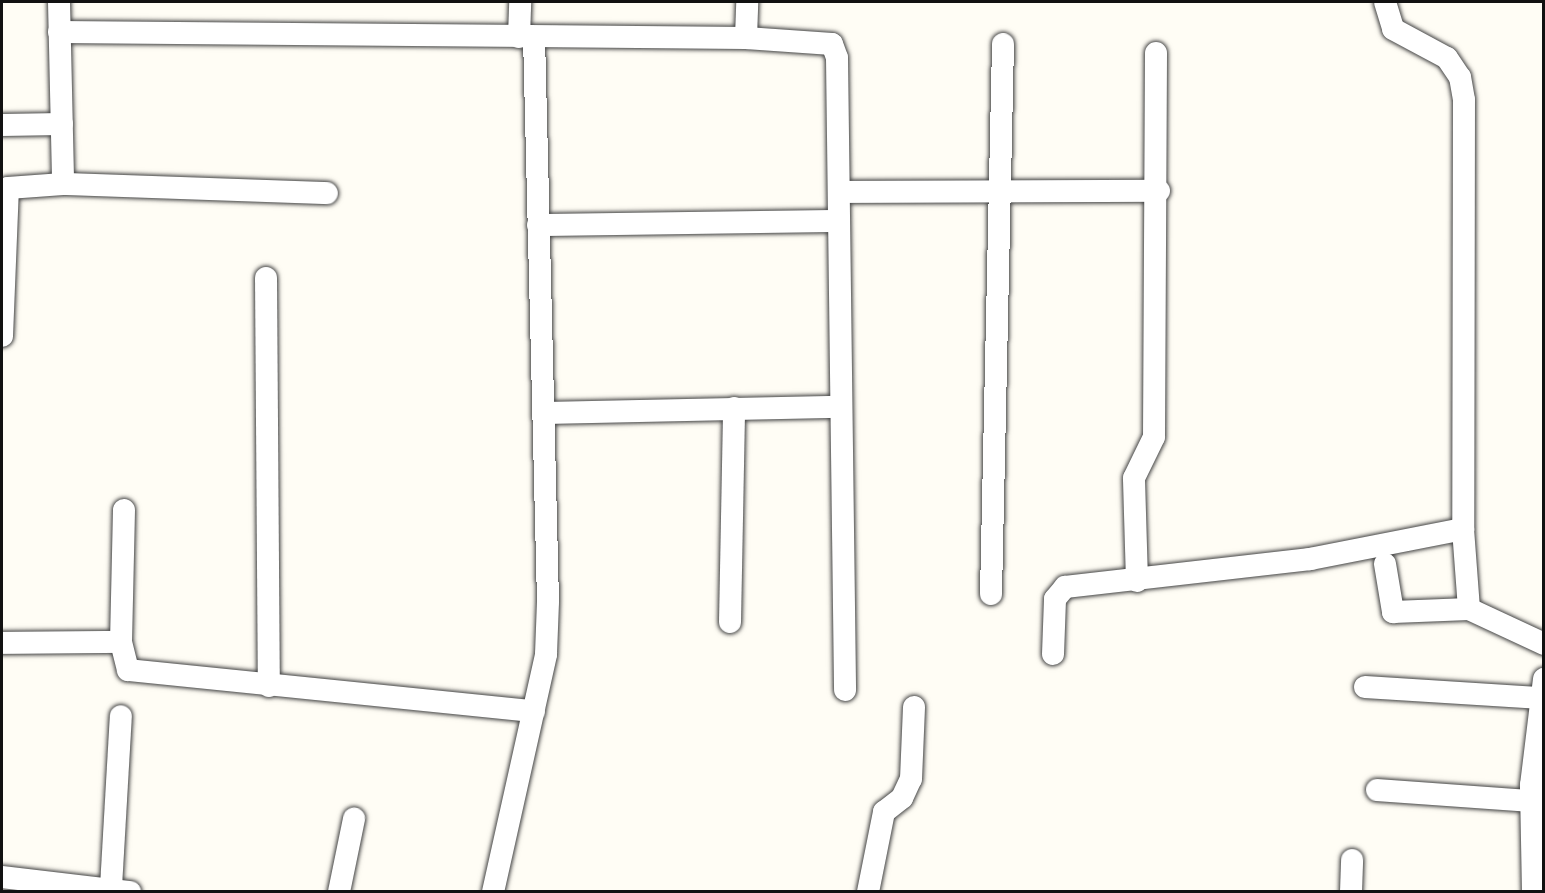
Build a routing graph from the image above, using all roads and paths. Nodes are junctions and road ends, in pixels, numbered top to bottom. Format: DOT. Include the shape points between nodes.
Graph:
graph roads {
  1 [pos="59,2"];
  2 [pos="520,2"];
  3 [pos="747,2"];
  4 [pos="1385,2"];
  5 [pos="58,32"];
  6 [pos="526,37"];
  7 [pos="746,38"];
  8 [pos="1003,44"];
  9 [pos="1156,53"];
  10 [pos="62,124"];
  11 [pos="2,125"];
  12 [pos="63,184"];
  13 [pos="1159,191"];
  14 [pos="839,192"];
  15 [pos="327,193"];
  16 [pos="1002,194"];
  17 [pos="839,221"];
  18 [pos="538,225"];
  19 [pos="266,278"];
  20 [pos="2,336"];
  21 [pos="841,407"];
  22 [pos="734,408"];
  23 [pos="544,413"];
  24 [pos="124,510"];
  25 [pos="1463,530"];
  26 [pos="1385,564"];
  27 [pos="1137,581"];
  28 [pos="992,594"];
  29 [pos="1469,609"];
  30 [pos="730,622"];
  31 [pos="121,642"];
  32 [pos="2,643"];
  33 [pos="1544,644"];
  34 [pos="1053,654"];
  35 [pos="269,686"];
  36 [pos="1365,687"];
  37 [pos="1543,689"];
  38 [pos="845,690"];
  39 [pos="914,707"];
  40 [pos="534,711"];
  41 [pos="121,716"];
  42 [pos="1377,790"];
  43 [pos="1535,792"];
  44 [pos="354,819"];
  45 [pos="1352,860"];
  46 [pos="2,877"];
  47 [pos="121,889"];
  48 [pos="339,891"];
  49 [pos="493,891"];
  50 [pos="868,891"];
  51 [pos="1352,891"];
  52 [pos="1533,891"];
  1 -- 5 [label="street"];
  2 -- 6 [label="street"];
  3 -- 7 [label="street"];
  4 -- 25 [label="street" via="1392,29 1447,58 1460,77 1464,100"];
  5 -- 6 [label="street"];
  5 -- 10 [label="street"];
  6 -- 7 [label="street"];
  6 -- 18 [label="street"];
  7 -- 14 [label="street" via="825,41 836,49"];
  8 -- 16 [label="street"];
  9 -- 13 [label="street"];
  10 -- 11 [label="street"];
  10 -- 12 [label="street"];
  12 -- 15 [label="street"];
  12 -- 20 [label="street" via="4,192"];
  13 -- 16 [label="street"];
  13 -- 27 [label="street" via="1153,446 1134,478"];
  14 -- 16 [label="street"];
  14 -- 17 [label="street"];
  16 -- 28 [label="street"];
  17 -- 18 [label="street"];
  17 -- 21 [label="street"];
  18 -- 23 [label="street"];
  19 -- 35 [label="street"];
  21 -- 22 [label="street"];
  21 -- 38 [label="street"];
  22 -- 23 [label="street"];
  22 -- 30 [label="street"];
  23 -- 40 [label="street" via="548,602"];
  24 -- 31 [label="street"];
  25 -- 27 [label="street" via="1310,559"];
  25 -- 29 [label="street"];
  26 -- 29 [label="street" via="1394,612"];
  27 -- 34 [label="street" via="1060,589 1055,599"];
  29 -- 33 [label="street"];
  31 -- 32 [label="street"];
  31 -- 35 [label="street" via="122,662 138,674"];
  35 -- 40 [label="street"];
  36 -- 37 [label="street"];
  37 -- 43 [label="street"];
  39 -- 50 [label="street" via="911,779 902,798 884,812"];
  40 -- 49 [label="street"];
  41 -- 47 [label="street"];
  42 -- 43 [label="street"];
  43 -- 52 [label="street"];
  44 -- 48 [label="street"];
  45 -- 51 [label="street"];
  46 -- 47 [label="street"];
}
